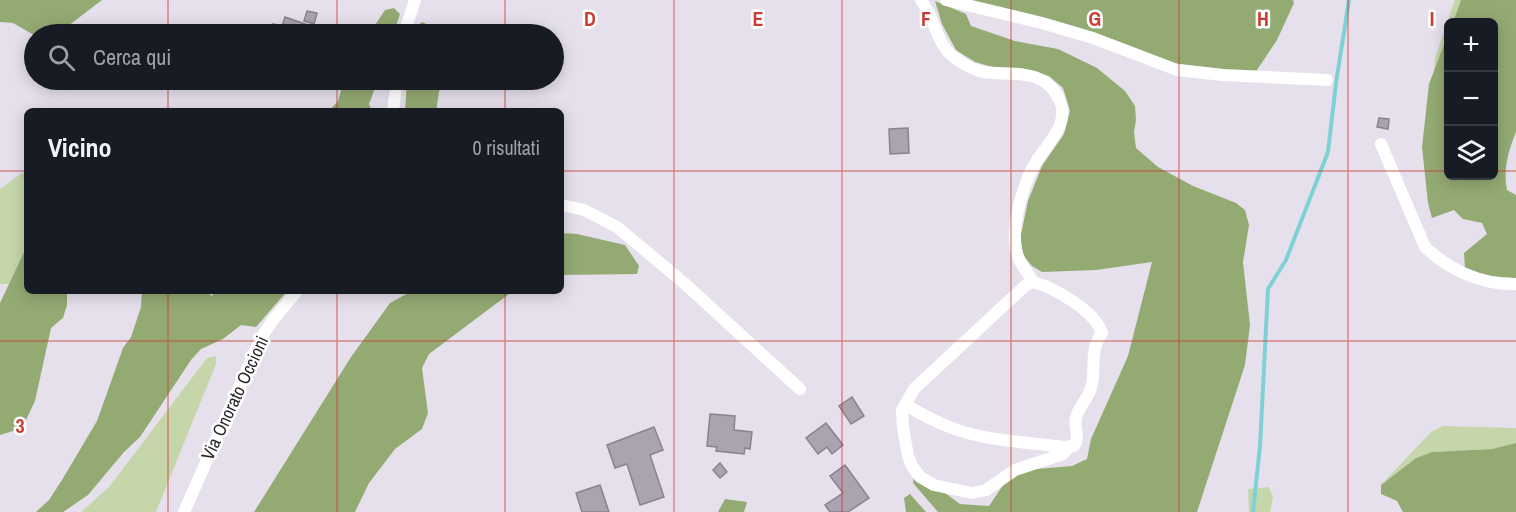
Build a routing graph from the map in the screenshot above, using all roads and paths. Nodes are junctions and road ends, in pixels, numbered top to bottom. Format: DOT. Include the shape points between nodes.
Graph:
graph roads {
  1 [pos="415,0"];
  2 [pos="921,0"];
  3 [pos="946,0"];
  4 [pos="407,24"];
  5 [pos="1327,80"];
  6 [pos="396,90"];
  7 [pos="393,108"];
  8 [pos="1381,144"];
  9 [pos="564,206"];
  10 [pos="1034,282"];
  11 [pos="1516,284"];
  12 [pos="295,294"];
  13 [pos="800,388"];
  14 [pos="906,405"];
  15 [pos="1069,447"];
  16 [pos="184,512"];
  1 -- 4 [label="street"];
  2 -- 10 [label="street" via="942,44 955,58 985,72 1018,72 1038,79 1055,92 1062,106 1062,121 1028,179 1015,227 1019,259"];
  3 -- 5 [label="street" via="1093,38 1178,70"];
  6 -- 7 [label="street"];
  8 -- 11 [label="street" via="1425,247 1471,277"];
  9 -- 13 [label="street" via="584,210 617,226"];
  10 -- 14 [label="street" via="1026,285 914,389"];
  10 -- 15 [label="street" via="1061,292 1102,333 1095,342 1091,390 1076,418 1077,442"];
  12 -- 16 [label="street, Via Onorato Occioni" via="261,338"];
  14 -- 15 [label="street" via="954,429"];
  14 -- 15 [label="street" via="903,428 912,466 920,477 947,489 972,493 986,490 1016,470 1052,459"];
}
